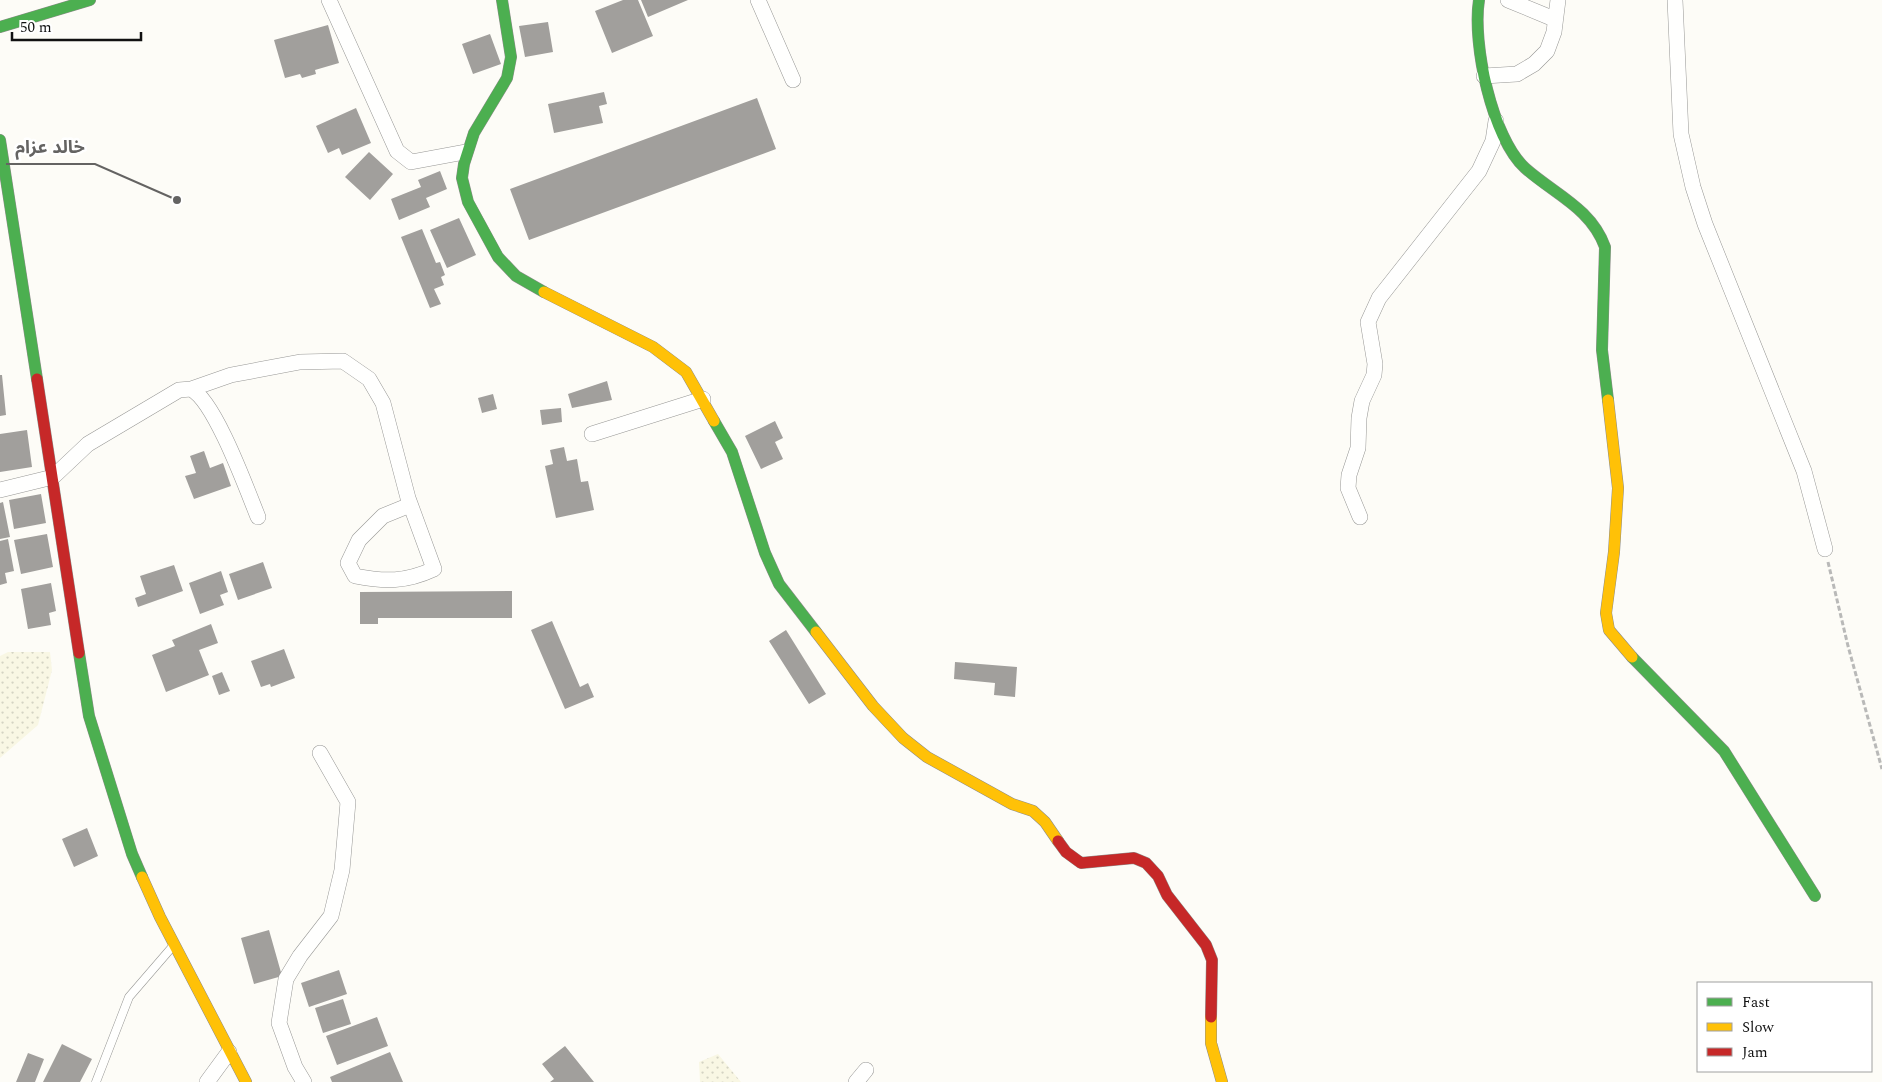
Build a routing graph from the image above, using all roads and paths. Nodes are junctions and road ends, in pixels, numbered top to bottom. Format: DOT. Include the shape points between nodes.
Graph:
graph roads {
  1 [pos="90,0"];
  2 [pos="329,0"];
  3 [pos="502,0"];
  4 [pos="758,0"];
  5 [pos="1479,0"];
  6 [pos="1508,0"];
  7 [pos="1558,0"];
  8 [pos="1674,0"];
  9 [pos="1554,19"];
  10 [pos="0,27"];
  11 [pos="1484,76"];
  12 [pos="794,80"];
  13 [pos="1496,121"];
  14 [pos="0,140"];
  15 [pos="465,152"];
  16 [pos="191,389"];
  17 [pos="703,398"];
  18 [pos="592,434"];
  19 [pos="53,477"];
  20 [pos="0,490"];
  21 [pos="408,498"];
  22 [pos="258,517"];
  23 [pos="1360,517"];
  24 [pos="1826,549"];
  25 [pos="320,753"];
  26 [pos="1882,769"];
  27 [pos="1815,896"];
  28 [pos="174,945"];
  29 [pos="228,1052"];
  30 [pos="96,1082"];
  31 [pos="207,1082"];
  32 [pos="246,1082"];
  33 [pos="304,1082"];
  34 [pos="1222,1082"];
  1 -- 10 [label="main road"];
  2 -- 15 [label="street" via="397,151 411,162"];
  3 -- 15 [label="main road" via="511,67"];
  4 -- 12 [label="street"];
  5 -- 11 [label="main road" via="1476,35"];
  6 -- 9 [label="street"];
  7 -- 9 [label="street"];
  8 -- 24 [label="street" via="1681,134 1693,186 1705,224 1804,471"];
  9 -- 11 [label="street" via="1554,32 1547,51 1534,64 1517,74"];
  11 -- 13 [label="main road"];
  13 -- 23 [label="street" via="1493,141 1479,171 1385,290 1370,316 1368,322 1376,364 1360,410 1358,448 1348,488"];
  13 -- 27 [label="main road" via="1523,166 1588,216 1601,231 1605,247 1602,350 1618,488 1614,552 1606,601 1609,630 1724,751"];
  14 -- 19 [label="main road"];
  15 -- 17 [label="main road" via="462,166 464,192 500,262 523,281 671,359 686,372"];
  16 -- 19 [label="street" via="179,390 88,444"];
  16 -- 21 [label="street" via="231,375 265,368 300,362 343,361 369,379 383,403"];
  16 -- 22 [label="street" via="204,400 230,450"];
  17 -- 18 [label="street"];
  17 -- 34 [label="main road" via="732,452 765,553 780,584 857,686 903,738 954,773 1012,804 1033,811 1066,852 1081,863 1134,858 1146,863 1158,876 1167,895 1206,945 1212,960 1211,1043"];
  19 -- 20 [label="street"];
  19 -- 28 [label="main road" via="89,716 132,854"];
  21 -- 21 [label="street" via="410,506 383,516 359,540 348,563 355,576 383,581 418,577 434,569"];
  24 -- 26 [label="path" via="1848,646"];
  25 -- 33 [label="street" via="348,802 342,870 331,916 286,979 279,1023"];
  28 -- 29 [label="main road"];
  28 -- 30 [label="lane" via="128,996"];
  29 -- 31 [label="street"];
  29 -- 32 [label="main road"];
}
